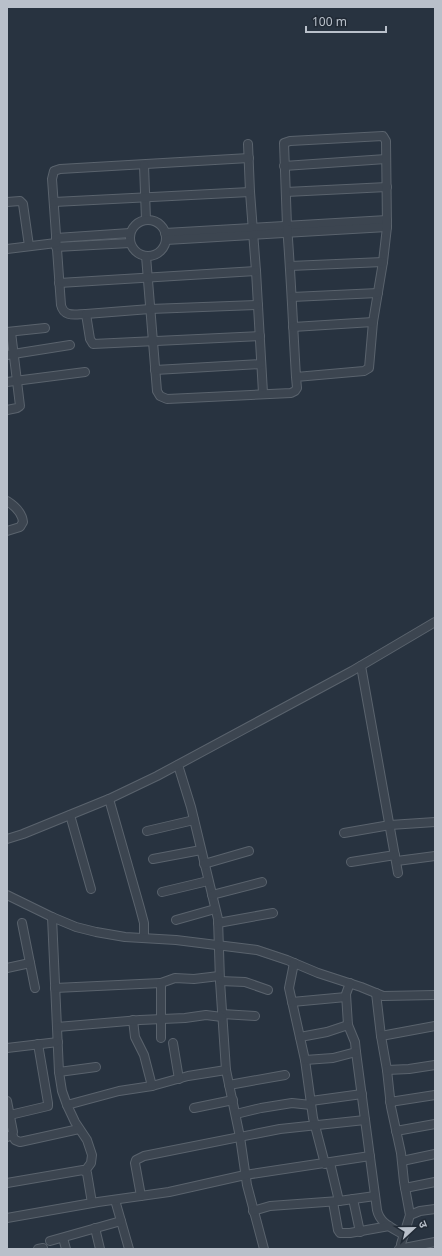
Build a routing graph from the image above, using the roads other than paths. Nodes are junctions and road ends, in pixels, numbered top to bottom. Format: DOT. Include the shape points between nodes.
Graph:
graph roads {
  1 [pos="248,144"];
  2 [pos="249,158"];
  3 [pos="386,160"];
  4 [pos="144,165"];
  5 [pos="284,166"];
  6 [pos="387,187"];
  7 [pos="250,192"];
  8 [pos="286,192"];
  9 [pos="145,197"];
  10 [pos="7,202"];
  11 [pos="54,202"];
  12 [pos="146,220"];
  13 [pos="387,224"];
  14 [pos="288,230"];
  15 [pos="253,231"];
  16 [pos="130,234"];
  17 [pos="165,236"];
  18 [pos="56,243"];
  19 [pos="130,243"];
  20 [pos="29,246"];
  21 [pos="7,249"];
  22 [pos="146,256"];
  23 [pos="383,262"];
  24 [pos="290,266"];
  25 [pos="256,271"];
  26 [pos="147,277"];
  27 [pos="59,283"];
  28 [pos="378,293"];
  29 [pos="292,297"];
  30 [pos="258,305"];
  31 [pos="150,309"];
  32 [pos="86,314"];
  33 [pos="374,322"];
  34 [pos="293,327"];
  35 [pos="45,328"];
  36 [pos="9,332"];
  37 [pos="260,336"];
  38 [pos="152,342"];
  39 [pos="70,345"];
  40 [pos="11,354"];
  41 [pos="261,364"];
  42 [pos="155,370"];
  43 [pos="85,372"];
  44 [pos="296,377"];
  45 [pos="17,380"];
  46 [pos="7,382"];
  47 [pos="263,393"];
  48 [pos="7,410"];
  49 [pos="7,501"];
  50 [pos="7,531"];
  51 [pos="435,622"];
  52 [pos="361,666"];
  53 [pos="178,765"];
  54 [pos="109,799"];
  55 [pos="70,815"];
  56 [pos="194,820"];
  57 [pos="435,822"];
  58 [pos="390,825"];
  59 [pos="147,831"];
  60 [pos="344,833"];
  61 [pos="7,839"];
  62 [pos="201,850"];
  63 [pos="249,852"];
  64 [pos="435,856"];
  65 [pos="396,858"];
  66 [pos="154,859"];
  67 [pos="351,862"];
  68 [pos="204,864"];
  69 [pos="398,873"];
  70 [pos="208,881"];
  71 [pos="262,882"];
  72 [pos="92,890"];
  73 [pos="162,892"];
  74 [pos="7,895"];
  75 [pos="212,895"];
  76 [pos="215,909"];
  77 [pos="273,913"];
  78 [pos="52,917"];
  79 [pos="176,920"];
  80 [pos="218,922"];
  81 [pos="22,923"];
  82 [pos="144,937"];
  83 [pos="219,944"];
  84 [pos="30,963"];
  85 [pos="294,963"];
  86 [pos="7,968"];
  87 [pos="219,978"];
  88 [pos="161,983"];
  89 [pos="350,983"];
  90 [pos="35,988"];
  91 [pos="55,988"];
  92 [pos="268,990"];
  93 [pos="376,993"];
  94 [pos="435,995"];
  95 [pos="346,997"];
  96 [pos="292,1002"];
  97 [pos="222,1016"];
  98 [pos="255,1016"];
  99 [pos="161,1019"];
  100 [pos="134,1020"];
  101 [pos="348,1025"];
  102 [pos="435,1026"];
  103 [pos="57,1027"];
  104 [pos="381,1036"];
  105 [pos="300,1037"];
  106 [pos="161,1038"];
  107 [pos="58,1042"];
  108 [pos="173,1043"];
  109 [pos="38,1044"];
  110 [pos="7,1048"];
  111 [pos="356,1052"];
  112 [pos="305,1060"];
  113 [pos="435,1065"];
  114 [pos="96,1067"];
  115 [pos="226,1070"];
  116 [pos="387,1070"];
  117 [pos="59,1072"];
  118 [pos="286,1075"];
  119 [pos="179,1079"];
  120 [pos="229,1085"];
  121 [pos="152,1086"];
  122 [pos="362,1094"];
  123 [pos="435,1095"];
  124 [pos="233,1100"];
  125 [pos="7,1102"];
  126 [pos="390,1102"];
  127 [pos="311,1103"];
  128 [pos="67,1105"];
  129 [pos="194,1108"];
  130 [pos="236,1114"];
  131 [pos="10,1115"];
  132 [pos="364,1120"];
  133 [pos="435,1124"];
  134 [pos="315,1125"];
  135 [pos="79,1129"];
  136 [pos="396,1131"];
  137 [pos="10,1136"];
  138 [pos="240,1137"];
  139 [pos="435,1154"];
  140 [pos="370,1156"];
  141 [pos="402,1161"];
  142 [pos="328,1164"];
  143 [pos="85,1170"];
  144 [pos="245,1175"];
  145 [pos="435,1182"];
  146 [pos="7,1183"];
  147 [pos="405,1188"];
  148 [pos="141,1196"];
  149 [pos="375,1196"];
  150 [pos="353,1199"];
  151 [pos="115,1200"];
  152 [pos="336,1202"];
  153 [pos="92,1203"];
  154 [pos="435,1209"];
  155 [pos="253,1211"];
  156 [pos="410,1215"];
  157 [pos="7,1218"];
  158 [pos="121,1221"];
  159 [pos="389,1226"];
  160 [pos="95,1228"];
  161 [pos="360,1232"];
  162 [pos="404,1235"];
  163 [pos="63,1238"];
  164 [pos="50,1241"];
  165 [pos="435,1242"];
  166 [pos="66,1249"];
  167 [pos="100,1249"];
  168 [pos="129,1249"];
  169 [pos="264,1249"];
  170 [pos="401,1249"];
  1 -- 2 [label="street"];
  2 -- 4 [label="street"];
  2 -- 7 [label="street"];
  3 -- 5 [label="street"];
  3 -- 5 [label="street" via="384,138 380,135 288,141 283,146"];
  3 -- 6 [label="street"];
  4 -- 9 [label="street"];
  4 -- 11 [label="street" via="56,170 52,174"];
  5 -- 8 [label="street"];
  6 -- 8 [label="street"];
  6 -- 13 [label="street"];
  7 -- 9 [label="street"];
  7 -- 15 [label="street"];
  8 -- 14 [label="street"];
  9 -- 11 [label="street"];
  9 -- 12 [label="street"];
  10 -- 20 [label="street" via="20,201 23,204"];
  11 -- 18 [label="street"];
  12 -- 16 [label="street" via="136,224"];
  12 -- 17 [label="street" via="156,222 162,227"];
  13 -- 14 [label="street"];
  13 -- 23 [label="street"];
  14 -- 15 [label="street"];
  14 -- 24 [label="street"];
  15 -- 17 [label="street"];
  15 -- 25 [label="street"];
  16 -- 18 [label="street"];
  16 -- 19 [label="street"];
  17 -- 22 [label="street" via="159,252"];
  18 -- 19 [label="street"];
  18 -- 20 [label="street"];
  18 -- 27 [label="street"];
  19 -- 22 [label="street" via="136,252"];
  20 -- 21 [label="street"];
  22 -- 26 [label="street"];
  23 -- 24 [label="street"];
  23 -- 28 [label="street"];
  24 -- 29 [label="street"];
  25 -- 26 [label="street"];
  25 -- 30 [label="street"];
  26 -- 27 [label="street"];
  26 -- 31 [label="street"];
  27 -- 32 [label="street" via="60,305 63,312"];
  28 -- 29 [label="street"];
  28 -- 33 [label="street"];
  29 -- 34 [label="street"];
  30 -- 31 [label="street"];
  30 -- 37 [label="street"];
  31 -- 32 [label="street"];
  31 -- 38 [label="street"];
  32 -- 38 [label="street" via="93,344"];
  33 -- 34 [label="street"];
  33 -- 44 [label="street" via="368,370"];
  34 -- 44 [label="street"];
  35 -- 36 [label="street"];
  36 -- 40 [label="street"];
  37 -- 38 [label="street"];
  37 -- 41 [label="street"];
  38 -- 42 [label="street"];
  39 -- 40 [label="street"];
  40 -- 45 [label="street"];
  41 -- 42 [label="street"];
  41 -- 47 [label="street"];
  42 -- 47 [label="street" via="157,391 162,398"];
  43 -- 45 [label="street"];
  44 -- 47 [label="street" via="297,388 291,393"];
  45 -- 46 [label="street"];
  45 -- 48 [label="street" via="20,406"];
  49 -- 50 [label="street" via="20,511 23,522 20,527"];
  51 -- 52 [label="street"];
  52 -- 53 [label="street"];
  52 -- 58 [label="street"];
  53 -- 54 [label="street"];
  53 -- 56 [label="street"];
  54 -- 55 [label="street"];
  54 -- 82 [label="street" via="144,923"];
  55 -- 61 [label="street"];
  55 -- 72 [label="street"];
  56 -- 59 [label="street"];
  56 -- 62 [label="street"];
  57 -- 58 [label="street"];
  58 -- 60 [label="street"];
  58 -- 65 [label="street"];
  62 -- 66 [label="street"];
  62 -- 68 [label="street"];
  63 -- 68 [label="street"];
  64 -- 65 [label="street"];
  65 -- 67 [label="street"];
  65 -- 69 [label="street"];
  68 -- 70 [label="street"];
  70 -- 73 [label="street"];
  70 -- 75 [label="street"];
  71 -- 75 [label="street"];
  74 -- 78 [label="street"];
  75 -- 76 [label="street"];
  76 -- 79 [label="street"];
  76 -- 80 [label="street"];
  77 -- 80 [label="street"];
  78 -- 82 [label="street" via="96,932"];
  78 -- 91 [label="street"];
  80 -- 83 [label="street"];
  81 -- 84 [label="street"];
  82 -- 83 [label="street"];
  83 -- 85 [label="street" via="257,950"];
  83 -- 87 [label="street"];
  84 -- 86 [label="street"];
  84 -- 90 [label="street"];
  85 -- 89 [label="street"];
  85 -- 96 [label="street" via="289,988"];
  87 -- 88 [label="street" via="175,978"];
  87 -- 92 [label="street" via="245,982"];
  87 -- 97 [label="street"];
  88 -- 91 [label="street"];
  88 -- 99 [label="street"];
  89 -- 93 [label="street"];
  89 -- 95 [label="street"];
  91 -- 103 [label="street"];
  93 -- 94 [label="street" via="382,996"];
  93 -- 104 [label="street"];
  95 -- 96 [label="street"];
  95 -- 101 [label="street"];
  96 -- 105 [label="street"];
  97 -- 98 [label="street"];
  97 -- 99 [label="street"];
  97 -- 115 [label="street"];
  99 -- 100 [label="street"];
  99 -- 106 [label="street"];
  100 -- 103 [label="street"];
  100 -- 121 [label="street" via="135,1037 144,1055"];
  101 -- 105 [label="street"];
  101 -- 111 [label="street"];
  102 -- 104 [label="street"];
  103 -- 107 [label="street"];
  104 -- 116 [label="street"];
  105 -- 112 [label="street"];
  107 -- 109 [label="street"];
  107 -- 117 [label="street"];
  108 -- 119 [label="street"];
  109 -- 110 [label="street"];
  109 -- 131 [label="street" via="48,1106"];
  111 -- 112 [label="street" via="333,1058"];
  111 -- 122 [label="street"];
  112 -- 127 [label="street"];
  113 -- 116 [label="street"];
  114 -- 117 [label="street"];
  115 -- 119 [label="street"];
  115 -- 120 [label="street"];
  116 -- 126 [label="street"];
  117 -- 128 [label="street"];
  118 -- 120 [label="street"];
  119 -- 121 [label="street"];
  120 -- 124 [label="street"];
  121 -- 128 [label="street" via="118,1091"];
  122 -- 127 [label="street"];
  122 -- 132 [label="street"];
  123 -- 126 [label="street"];
  124 -- 129 [label="street"];
  124 -- 130 [label="street"];
  125 -- 131 [label="street"];
  126 -- 136 [label="street"];
  127 -- 130 [label="street" via="292,1103"];
  127 -- 134 [label="street"];
  128 -- 135 [label="street"];
  130 -- 138 [label="street"];
  131 -- 137 [label="street"];
  132 -- 134 [label="street"];
  132 -- 140 [label="street"];
  133 -- 136 [label="street"];
  134 -- 138 [label="street"];
  134 -- 142 [label="street"];
  135 -- 137 [label="street" via="20,1142"];
  135 -- 143 [label="street" via="87,1140 92,1155 91,1163"];
  136 -- 141 [label="street"];
  138 -- 144 [label="street"];
  138 -- 148 [label="street" via="182,1147 139,1158 135,1163"];
  139 -- 141 [label="street"];
  140 -- 142 [label="street"];
  140 -- 149 [label="street"];
  141 -- 147 [label="street"];
  142 -- 144 [label="street"];
  142 -- 152 [label="street"];
  143 -- 146 [label="street"];
  143 -- 153 [label="street"];
  144 -- 148 [label="street"];
  144 -- 155 [label="street"];
  145 -- 147 [label="street"];
  147 -- 156 [label="street"];
  148 -- 151 [label="street"];
  149 -- 150 [label="street"];
  149 -- 159 [label="street" via="379,1217"];
  150 -- 152 [label="street"];
  150 -- 161 [label="street"];
  151 -- 153 [label="street"];
  151 -- 158 [label="street"];
  152 -- 155 [label="street" via="270,1206"];
  152 -- 161 [label="street" via="340,1233"];
  153 -- 157 [label="street"];
  154 -- 156 [label="street"];
  155 -- 169 [label="street"];
  156 -- 162 [label="street"];
  158 -- 160 [label="street"];
  158 -- 168 [label="street"];
  159 -- 161 [label="street"];
  159 -- 162 [label="street"];
  160 -- 163 [label="street"];
  160 -- 167 [label="street"];
  162 -- 170 [label="street"];
  163 -- 164 [label="street"];
  163 -- 166 [label="street"];
  165 -- 170 [label="street"];
}
